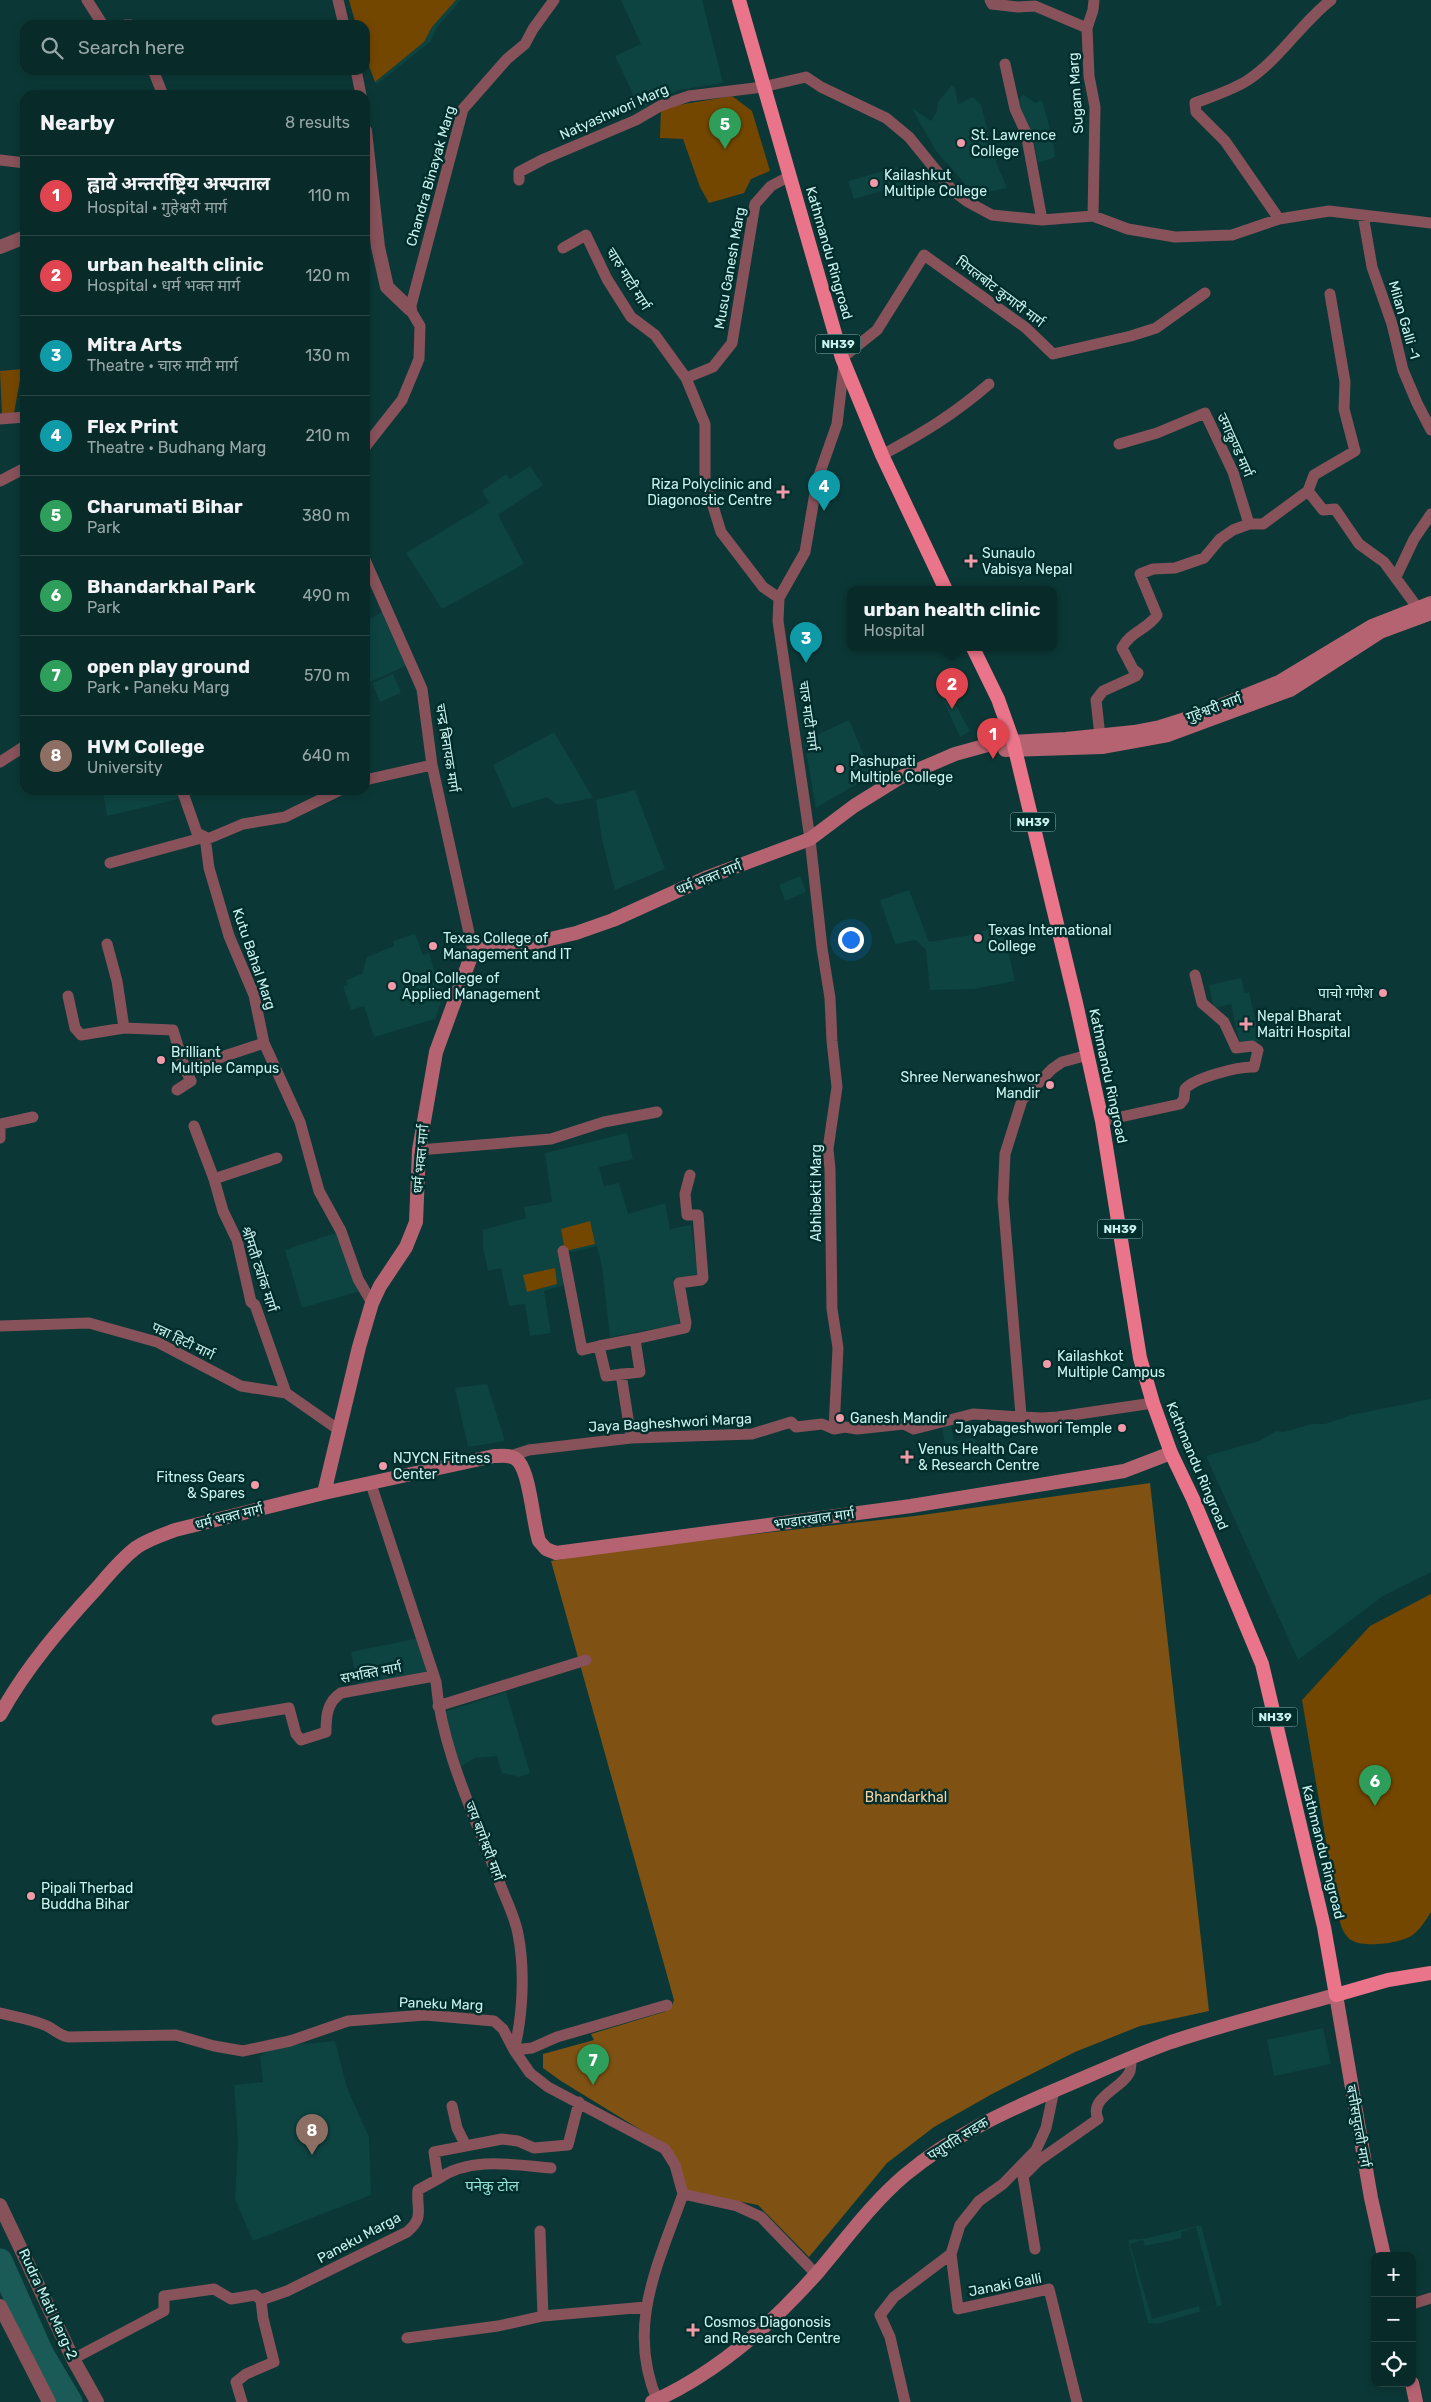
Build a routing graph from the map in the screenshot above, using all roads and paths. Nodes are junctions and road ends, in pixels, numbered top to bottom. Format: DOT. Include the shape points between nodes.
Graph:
graph roads {
  1 [pos="87,0"];
  2 [pos="338,0"];
  3 [pos="554,0"];
  4 [pos="738,0"];
  5 [pos="990,0"];
  6 [pos="1094,0"];
  7 [pos="1332,0"];
  8 [pos="100,20"];
  9 [pos="343,20"];
  10 [pos="1087,28"];
  11 [pos="1005,64"];
  12 [pos="155,75"];
  13 [pos="357,75"];
  14 [pos="763,87"];
  15 [pos="161,90"];
  16 [pos="360,90"];
  17 [pos="0,160"];
  18 [pos="20,162"];
  19 [pos="370,176"];
  20 [pos="790,176"];
  21 [pos="519,180"];
  22 [pos="1363,215"];
  23 [pos="1093,216"];
  24 [pos="1279,219"];
  25 [pos="1042,220"];
  26 [pos="1431,223"];
  27 [pos="20,239"];
  28 [pos="0,247"];
  29 [pos="563,248"];
  30 [pos="1205,293"];
  31 [pos="1330,294"];
  32 [pos="410,309"];
  33 [pos="843,361"];
  34 [pos="686,378"];
  35 [pos="989,384"];
  36 [pos="20,417"];
  37 [pos="0,419"];
  38 [pos="1431,430"];
  39 [pos="370,441"];
  40 [pos="1119,444"];
  41 [pos="882,454"];
  42 [pos="20,471"];
  43 [pos="0,481"];
  44 [pos="1308,491"];
  45 [pos="1431,514"];
  46 [pos="1249,524"];
  47 [pos="370,571"];
  48 [pos="1396,577"];
  49 [pos="944,586"];
  50 [pos="779,598"];
  51 [pos="1431,603"];
  52 [pos="1417,607"];
  53 [pos="1431,613"];
  54 [pos="974,651"];
  55 [pos="1100,736"];
  56 [pos="1014,746"];
  57 [pos="977,748"];
  58 [pos="20,749"];
  59 [pos="0,762"];
  60 [pos="432,765"];
  61 [pos="370,779"];
  62 [pos="184,795"];
  63 [pos="330,795"];
  64 [pos="205,838"];
  65 [pos="810,839"];
  66 [pos="110,863"];
  67 [pos="107,944"];
  68 [pos="473,951"];
  69 [pos="1195,974"];
  70 [pos="68,996"];
  71 [pos="124,1028"];
  72 [pos="264,1043"];
  73 [pos="1088,1055"];
  74 [pos="185,1069"];
  75 [pos="177,1090"];
  76 [pos="657,1112"];
  77 [pos="34,1117"];
  78 [pos="1102,1121"];
  79 [pos="0,1124"];
  80 [pos="194,1126"];
  81 [pos="0,1138"];
  82 [pos="419,1150"];
  83 [pos="277,1158"];
  84 [pos="690,1175"];
  85 [pos="214,1179"];
  86 [pos="563,1251"];
  87 [pos="372,1303"];
  88 [pos="0,1326"];
  89 [pos="635,1339"];
  90 [pos="599,1346"];
  91 [pos="621,1374"];
  92 [pos="286,1393"];
  93 [pos="1153,1403"];
  94 [pos="1021,1415"];
  95 [pos="834,1429"];
  96 [pos="339,1430"];
  97 [pos="631,1438"];
  98 [pos="1171,1453"];
  99 [pos="515,1459"];
  100 [pos="371,1484"];
  101 [pos="324,1493"];
  102 [pos="586,1660"];
  103 [pos="434,1676"];
  104 [pos="438,1706"];
  105 [pos="0,1715"];
  106 [pos="217,1720"];
  107 [pos="1431,1973"];
  108 [pos="1336,1995"];
  109 [pos="666,2005"];
  110 [pos="0,2013"];
  111 [pos="514,2050"];
  112 [pos="1131,2058"];
  113 [pos="1054,2090"];
  114 [pos="579,2102"];
  115 [pos="452,2106"];
  116 [pos="465,2144"];
  117 [pos="551,2168"];
  118 [pos="438,2179"];
  119 [pos="684,2194"];
  120 [pos="0,2205"];
  121 [pos="540,2231"];
  122 [pos="1035,2249"];
  123 [pos="1383,2252"];
  124 [pos="951,2254"];
  125 [pos="816,2274"];
  126 [pos="1431,2298"];
  127 [pos="261,2300"];
  128 [pos="1416,2303"];
  129 [pos="0,2306"];
  130 [pos="646,2307"];
  131 [pos="543,2316"];
  132 [pos="407,2338"];
  133 [pos="74,2359"];
  134 [pos="1413,2387"];
  135 [pos="655,2401"];
  136 [pos="49,2402"];
  137 [pos="97,2402"];
  138 [pos="242,2402"];
  139 [pos="906,2402"];
  140 [pos="1077,2402"];
  141 [pos="1416,2402"];
  1 -- 8 [label="street"];
  2 -- 9 [label="street"];
  3 -- 32 [label="street, Chandra Binayak Marg" via="525,44 463,109"];
  4 -- 14 [label="highway, Kathmandu Ringroad / NH39"];
  5 -- 10 [label="street" via="992,4 1035,6"];
  6 -- 10 [label="street, Sugam Marg"];
  7 -- 24 [label="street" via="1249,80 1196,103 1196,112 1225,141"];
  10 -- 23 [label="street, Sugam Marg" via="1089,76 1095,107"];
  11 -- 25 [label="street" via="1015,109 1026,133"];
  12 -- 15 [label="street"];
  13 -- 16 [label="street"];
  14 -- 20 [label="highway, Kathmandu Ringroad / NH39"];
  14 -- 21 [label="street, Natyashwori Marg" via="689,96 660,106 636,120 519,172"];
  14 -- 25 [label="street" via="806,77 820,87 886,118 908,137 952,190 968,202 992,214"];
  17 -- 18 [label="street"];
  19 -- 32 [label="street" via="378,247 387,286"];
  20 -- 33 [label="highway, Kathmandu Ringroad / NH39"];
  20 -- 34 [label="street, Musu Ganesh Marg" via="771,186 755,204 732,342 713,367"];
  22 -- 24 [label="street" via="1329,211"];
  22 -- 26 [label="street"];
  22 -- 38 [label="street, Milan Galli -1" via="1372,267 1392,324 1403,370"];
  23 -- 24 [label="street" via="1128,229 1175,237 1232,235"];
  23 -- 25 [label="street"];
  27 -- 28 [label="street"];
  29 -- 34 [label="street, चारु माटी मार्ग" via="586,235 631,317 655,335"];
  30 -- 33 [label="street, पिपलबोट कुमारी मार्ग" via="1156,328 1052,354 1026,328 924,255 877,330"];
  31 -- 44 [label="street" via="1345,382 1344,408 1356,450 1314,474"];
  32 -- 39 [label="street" via="420,326 419,359 402,400"];
  33 -- 41 [label="highway, Kathmandu Ringroad / NH39"];
  33 -- 50 [label="street" via="837,424 817,481 805,552"];
  34 -- 50 [label="street" via="705,424 705,480 721,532 763,587"];
  35 -- 41 [label="street" via="928,430"];
  36 -- 37 [label="street"];
  40 -- 46 [label="street, उमाकुण्ड मार्ग" via="1157,433 1205,413 1233,472"];
  41 -- 49 [label="highway, Kathmandu Ringroad / NH39"];
  42 -- 43 [label="street"];
  44 -- 46 [label="street" via="1263,524"];
  44 -- 48 [label="street" via="1323,510 1335,509 1359,544 1384,562"];
  45 -- 48 [label="street" via="1410,546"];
  46 -- 55 [label="street" via="1220,539 1204,558 1175,568 1153,569 1140,574 1157,615 1129,637 1122,648 1138,673 1136,676 1103,691 1096,700"];
  47 -- 60 [label="street, चन्द्र बिनायक मार्ग" via="422,689"];
  48 -- 52 [label="street"];
  50 -- 65 [label="street, चारु माटी मार्ग" via="778,620"];
  51 -- 52 [label="main road, गुहेश्वरी मार्ग"];
  52 -- 55 [label="main road, गुहेश्वरी मार्ग" via="1364,630 1286,678 1241,698 1160,727"];
  53 -- 56 [label="main road" via="1380,632 1290,690 1196,726 1136,742 1092,748"];
  54 -- 56 [label="highway, Kathmandu Ringroad / NH39" via="998,699"];
  55 -- 56 [label="main road, गुहेश्वरी मार्ग"];
  56 -- 57 [label="main road, गुहेश्वरी मार्ग" via="995,743"];
  56 -- 73 [label="highway, Kathmandu Ringroad / NH39"];
  57 -- 65 [label="main road, धर्म भक्त मार्ग" via="899,778"];
  58 -- 59 [label="street"];
  60 -- 61 [label="street"];
  60 -- 68 [label="street, चन्द्र बिनायक मार्ग"];
  62 -- 64 [label="street" via="196,833"];
  63 -- 64 [label="street" via="285,817 243,824"];
  64 -- 66 [label="street"];
  64 -- 72 [label="street, Kutu Bahal Marg" via="209,868 229,936 254,995"];
  65 -- 68 [label="main road, धर्म भक्त मार्ग" via="708,877 576,933"];
  65 -- 95 [label="street, Abhibekti Marg" via="830,998 837,1087 828,1150 832,1309 838,1348"];
  67 -- 71 [label="street"];
  68 -- 82 [label="main road, धर्म भक्त मार्ग" via="436,1052"];
  69 -- 78 [label="street" via="1202,1003 1224,1022 1236,1048 1252,1046 1258,1050 1254,1067 1231,1068 1192,1083 1185,1089 1180,1104"];
  70 -- 71 [label="street" via="76,1028 81,1035"];
  71 -- 74 [label="street" via="174,1030"];
  72 -- 74 [label="street"];
  72 -- 87 [label="street, Kutu Bahal Marg" via="300,1122 319,1192 341,1231 358,1279"];
  73 -- 78 [label="highway, Kathmandu Ringroad / NH39"];
  73 -- 94 [label="street" via="1062,1062 1022,1100 1005,1154 1003,1199"];
  74 -- 75 [label="street" via="190,1081"];
  76 -- 82 [label="street" via="604,1122 551,1139"];
  77 -- 79 [label="street"];
  78 -- 93 [label="highway, Kathmandu Ringroad / NH39" via="1140,1358"];
  79 -- 81 [label="street"];
  80 -- 85 [label="street, श्रीमती ट्यांक मार्ग"];
  82 -- 87 [label="main road, धर्म भक्त मार्ग" via="416,1222 406,1246"];
  83 -- 85 [label="street"];
  84 -- 89 [label="street" via="684,1194 687,1216 698,1215 703,1278 679,1283 685,1328"];
  85 -- 92 [label="street, श्रीमती ट्यांक मार्ग" via="223,1211 237,1240 251,1302 255,1305"];
  86 -- 90 [label="street" via="582,1350"];
  87 -- 96 [label="main road, धर्म भक्त मार्ग"];
  88 -- 92 [label="street, पन्ना हिटी मार्ग" via="89,1323 157,1342 241,1386"];
  89 -- 90 [label="street"];
  89 -- 91 [label="street" via="640,1372"];
  90 -- 91 [label="street" via="606,1376"];
  91 -- 97 [label="street"];
  92 -- 96 [label="street, पन्ना हिटी मार्ग"];
  93 -- 94 [label="street, Jaya Bagheshwori Marga" via="1058,1417"];
  93 -- 98 [label="highway, Kathmandu Ringroad / NH39"];
  94 -- 95 [label="street, Jaya Bagheshwori Marga" via="974,1414 914,1429 904,1424"];
  95 -- 97 [label="street, Jaya Bagheshwori Marga" via="822,1424 796,1427 791,1422 752,1434"];
  96 -- 101 [label="main road, धर्म भक्त मार्ग"];
  97 -- 99 [label="street, Jaya Bagheshwori Marga" via="545,1448"];
  98 -- 99 [label="main road, भण्डारखाल मार्ग" via="1124,1471 930,1503 556,1553 539,1541 525,1475"];
  98 -- 108 [label="highway, Kathmandu Ringroad / NH39" via="1262,1664 1324,1927"];
  99 -- 100 [label="main road" via="494,1456"];
  100 -- 101 [label="main road"];
  100 -- 103 [label="street, जय बागेश्वरी मार्ग"];
  101 -- 105 [label="main road, धर्म भक्त मार्ग" via="175,1530 136,1548 69,1618 24,1676"];
  102 -- 104 [label="street"];
  103 -- 104 [label="street, जय बागेश्वरी मार्ग"];
  103 -- 106 [label="street, सभक्ति मार्ग" via="341,1693 333,1698 326,1714 326,1732 301,1740 296,1734 289,1708"];
  104 -- 111 [label="street, जय बागेश्वरी मार्ग" via="458,1774 518,1933 522,1984"];
  107 -- 108 [label="highway" via="1388,1980"];
  108 -- 112 [label="main road, पशुपति सडक" via="1248,2018"];
  108 -- 123 [label="main road, बत्तीसपुतली मार्ग"];
  109 -- 111 [label="street" via="557,2036 532,2048"];
  110 -- 111 [label="street, Paneku Marg" via="30,2020 68,2037 176,2035 243,2051 290,2041 348,2021 434,2016 494,2022 503,2029"];
  111 -- 114 [label="street, Paneku Marg" via="530,2072 548,2087"];
  112 -- 113 [label="main road, पशुपति सडक"];
  112 -- 122 [label="street" via="1129,2072 1098,2104 1098,2119 1038,2161 1023,2176"];
  113 -- 124 [label="street, Janaki Galli" via="1046,2128 1036,2150 1003,2184 978,2201 960,2225"];
  113 -- 125 [label="main road, पशुपति सडक" via="956,2137 928,2157 885,2193"];
  114 -- 116 [label="street" via="568,2145 534,2148 518,2140 502,2139"];
  114 -- 119 [label="street, Paneku Marg" via="665,2149 675,2165"];
  115 -- 116 [label="street"];
  116 -- 118 [label="street" via="434,2152"];
  117 -- 118 [label="street" via="492,2163 448,2171"];
  118 -- 127 [label="street, Paneku Marga" via="418,2190 417,2224 407,2232 287,2291"];
  119 -- 125 [label="street" via="737,2206 761,2216"];
  119 -- 130 [label="street"];
  120 -- 133 [label="street, Rudra Mati Marg-2"];
  121 -- 131 [label="street"];
  124 -- 139 [label="street" via="894,2297 880,2315 890,2338"];
  124 -- 140 [label="street, Janaki Galli" via="958,2309 1049,2289"];
  125 -- 135 [label="main road, पशुपति सडक" via="747,2340 704,2373"];
  126 -- 128 [label="street"];
  127 -- 133 [label="street" via="255,2295 231,2299 214,2289 164,2296 164,2311"];
  127 -- 138 [label="street" via="274,2362 236,2382"];
  129 -- 136 [label="street"];
  130 -- 131 [label="street"];
  130 -- 135 [label="street" via="643,2350"];
  131 -- 132 [label="street" via="498,2326"];
  133 -- 137 [label="street, Rudra Mati Marg-2"];
  134 -- 141 [label="main road"];
}
